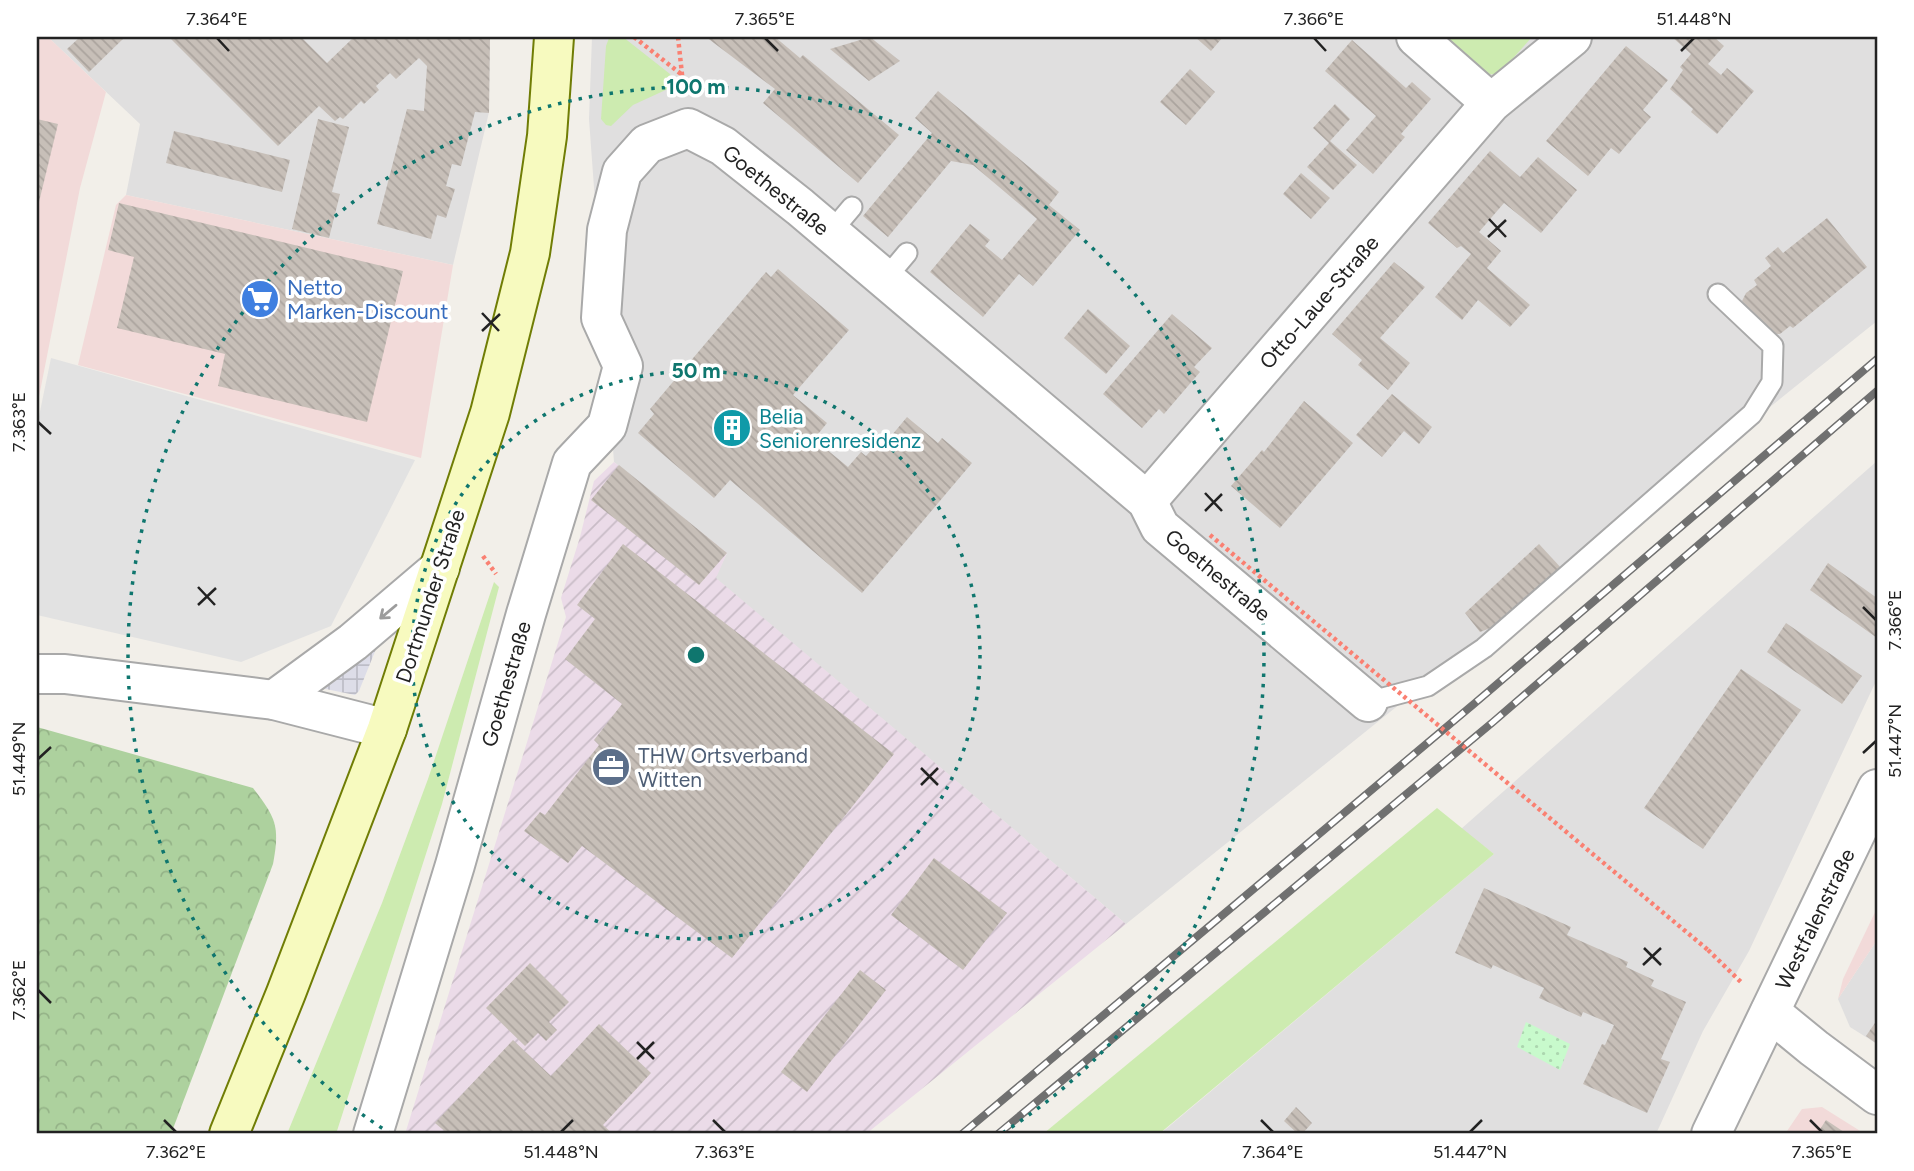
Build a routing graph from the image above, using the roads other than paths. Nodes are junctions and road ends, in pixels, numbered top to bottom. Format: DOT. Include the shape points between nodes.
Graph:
graph roads {
  1 [pos="554,37"];
  2 [pos="1416,37"];
  3 [pos="1572,37"];
  4 [pos="1492,103"];
  5 [pos="1718,294"];
  6 [pos="1147,501"];
  7 [pos="440,568"];
  8 [pos="37,674"];
  9 [pos="274,701"];
  10 [pos="1368,702"];
  11 [pos="387,730"];
  12 [pos="1877,789"];
  13 [pos="1770,1012"];
  14 [pos="1877,1095"];
  15 [pos="229,1134"];
  16 [pos="373,1134"];
  17 [pos="1711,1134"];
  1 -- 7 [label="main road, Dortmunder Straße" via="547,136 530,253 490,413"];
  2 -- 4 [label="street"];
  3 -- 4 [label="street, Otto-Laue-Straße"];
  4 -- 6 [label="street, Otto-Laue-Straße"];
  5 -- 10 [label="lane" via="1773,346 1772,382 1752,414 1484,648 1428,686"];
  6 -- 10 [label="street, Goethestraße" via="1160,527"];
  6 -- 16 [label="street, Goethestraße" via="841,220 688,128 647,144 622,172 607,230 601,318 623,366 607,426 572,463"];
  7 -- 9 [label="street, one-way" via="345,649"];
  7 -- 11 [label="main road, Dortmunder Straße"];
  8 -- 9 [label="street"];
  9 -- 11 [label="street"];
  11 -- 15 [label="main road, Dortmunder Straße"];
  12 -- 13 [label="street, Westfalenstraße"];
  13 -- 14 [label="street"];
  13 -- 17 [label="street, Westfalenstraße"];
}
